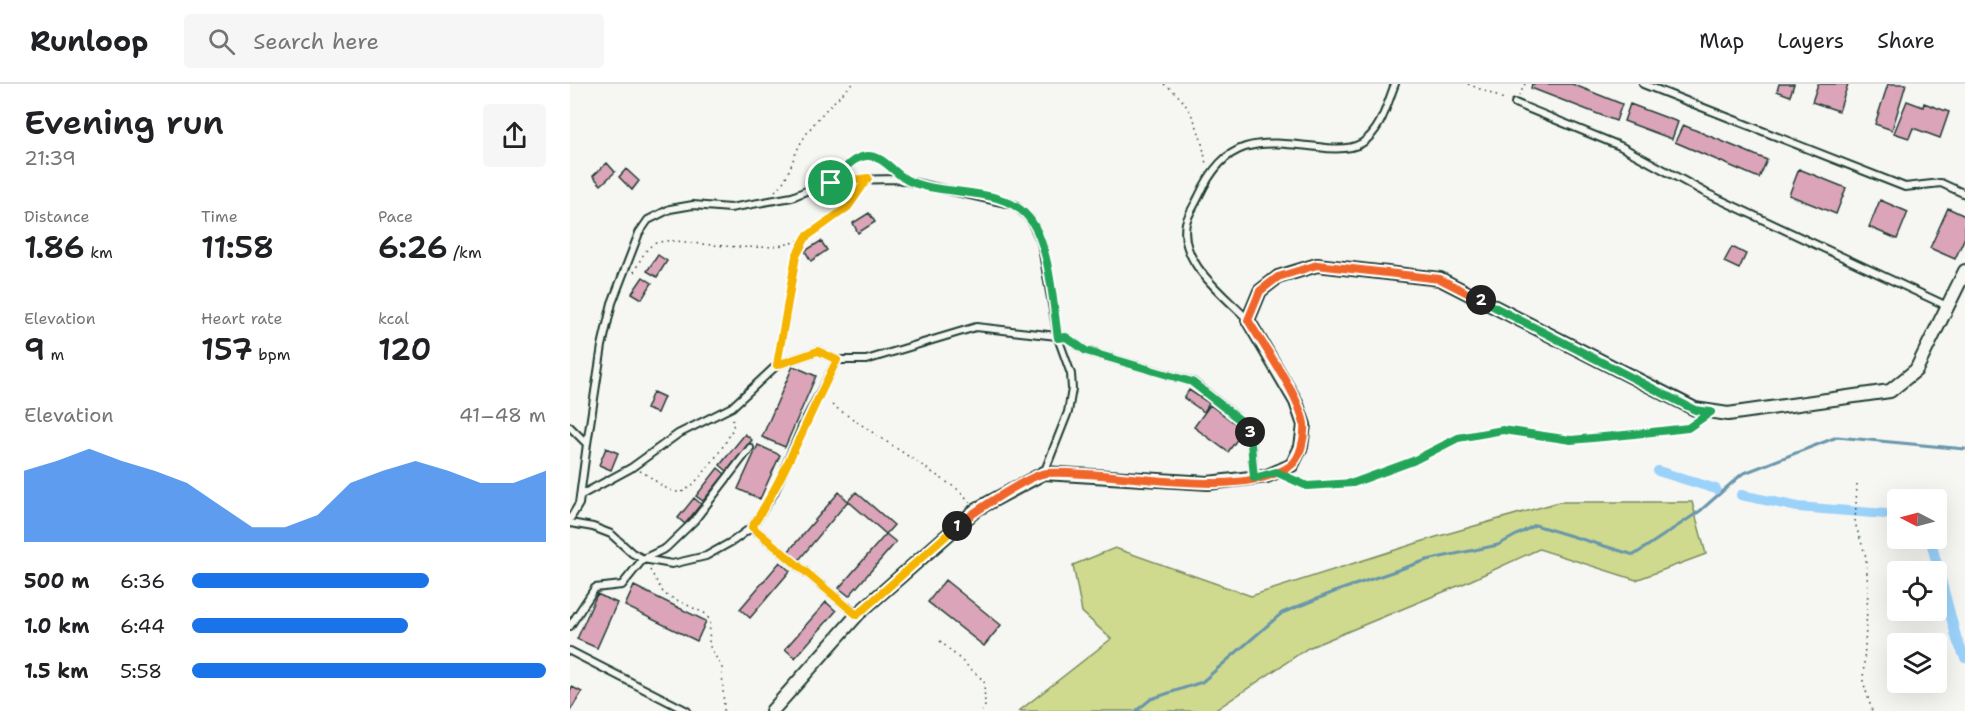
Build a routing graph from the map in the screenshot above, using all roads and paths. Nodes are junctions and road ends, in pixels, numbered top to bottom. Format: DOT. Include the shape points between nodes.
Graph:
graph roads {
  1 [pos="853,84"];
  2 [pos="1164,84"];
  3 [pos="1395,84"];
  4 [pos="1468,84"];
  5 [pos="1525,84"];
  6 [pos="1643,84"];
  7 [pos="1515,103"];
  8 [pos="894,170"];
  9 [pos="1208,176"];
  10 [pos="868,178"];
  11 [pos="831,183"];
  12 [pos="1965,194"];
  13 [pos="760,202"];
  14 [pos="806,237"];
  15 [pos="1965,271"];
  16 [pos="630,278"];
  17 [pos="1947,306"];
  18 [pos="1248,320"];
  19 [pos="1058,338"];
  20 [pos="837,360"];
  21 [pos="777,365"];
  22 [pos="832,405"];
  23 [pos="732,407"];
  24 [pos="1711,412"];
  25 [pos="570,426"];
  26 [pos="587,444"];
  27 [pos="750,448"];
  28 [pos="630,468"];
  29 [pos="1276,472"];
  30 [pos="1044,473"];
  31 [pos="1254,478"];
  32 [pos="1857,484"];
  33 [pos="580,495"];
  34 [pos="977,508"];
  35 [pos="570,519"];
  36 [pos="570,524"];
  37 [pos="752,527"];
  38 [pos="643,559"];
  39 [pos="857,615"];
  40 [pos="570,626"];
  41 [pos="940,641"];
  42 [pos="570,651"];
  43 [pos="687,711"];
  44 [pos="724,711"];
  45 [pos="772,711"];
  46 [pos="982,711"];
  47 [pos="1872,711"];
  1 -- 13 [label="path" via="801,142 779,188"];
  2 -- 9 [label="path" via="1177,93 1195,122"];
  3 -- 9 [label="lane" via="1375,133 1360,144 1334,149 1285,143 1249,145 1223,157"];
  4 -- 7 [label="path"];
  5 -- 7 [label="path"];
  6 -- 12 [label="lane" via="1905,188 1941,183"];
  7 -- 17 [label="lane" via="1620,146 1706,193"];
  8 -- 11 [label="path" via="868,156 854,160"];
  9 -- 18 [label="lane" via="1186,223 1187,246 1199,270"];
  10 -- 11 [label="lane"];
  10 -- 14 [label="path" via="848,207"];
  10 -- 19 [label="lane" via="898,179 1014,205 1030,219 1041,242"];
  11 -- 13 [label="lane" via="792,197"];
  13 -- 26 [label="lane" via="730,208 693,205 670,209 648,220 639,233 612,303"];
  14 -- 16 [label="path" via="784,246 759,249 655,243 647,249"];
  14 -- 21 [label="path" via="796,256"];
  15 -- 17 [label="street"];
  17 -- 24 [label="street" via="1916,370 1890,391 1728,414"];
  18 -- 24 [label="street" via="1260,291 1278,277 1317,265 1440,279 1695,410"];
  18 -- 29 [label="street" via="1296,402 1304,425 1301,447 1292,465"];
  19 -- 20 [label="lane" via="976,327 866,360"];
  19 -- 30 [label="lane" via="1071,374 1072,389 1068,412"];
  19 -- 31 [label="lane" via="1066,337 1086,351 1192,382 1250,428"];
  20 -- 21 [label="lane" via="818,351"];
  20 -- 37 [label="lane" via="774,493"];
  21 -- 23 [label="lane"];
  22 -- 34 [label="path" via="960,491"];
  23 -- 28 [label="lane" via="678,434"];
  23 -- 28 [label="path" via="733,427 690,490 667,489"];
  24 -- 29 [label="path" via="1688,428 1646,433 1571,440 1503,430 1458,438 1413,461 1353,483 1307,486"];
  25 -- 26 [label="lane"];
  26 -- 33 [label="lane"];
  27 -- 38 [label="lane" via="694,521 666,548"];
  28 -- 33 [label="lane"];
  29 -- 31 [label="street"];
  30 -- 31 [label="street" via="1208,483"];
  30 -- 34 [label="street"];
  32 -- 47 [label="path" via="1855,515 1866,557 1868,591 1863,681"];
  33 -- 35 [label="lane"];
  34 -- 39 [label="street"];
  36 -- 38 [label="lane" via="611,534"];
  37 -- 38 [label="lane" via="706,556 672,564"];
  37 -- 39 [label="lane"];
  38 -- 40 [label="lane" via="622,585 595,588"];
  38 -- 44 [label="path" via="664,594 706,614 710,621 709,645 722,668"];
  39 -- 45 [label="street"];
  41 -- 46 [label="path" via="984,681"];
  42 -- 43 [label="lane"];
}
